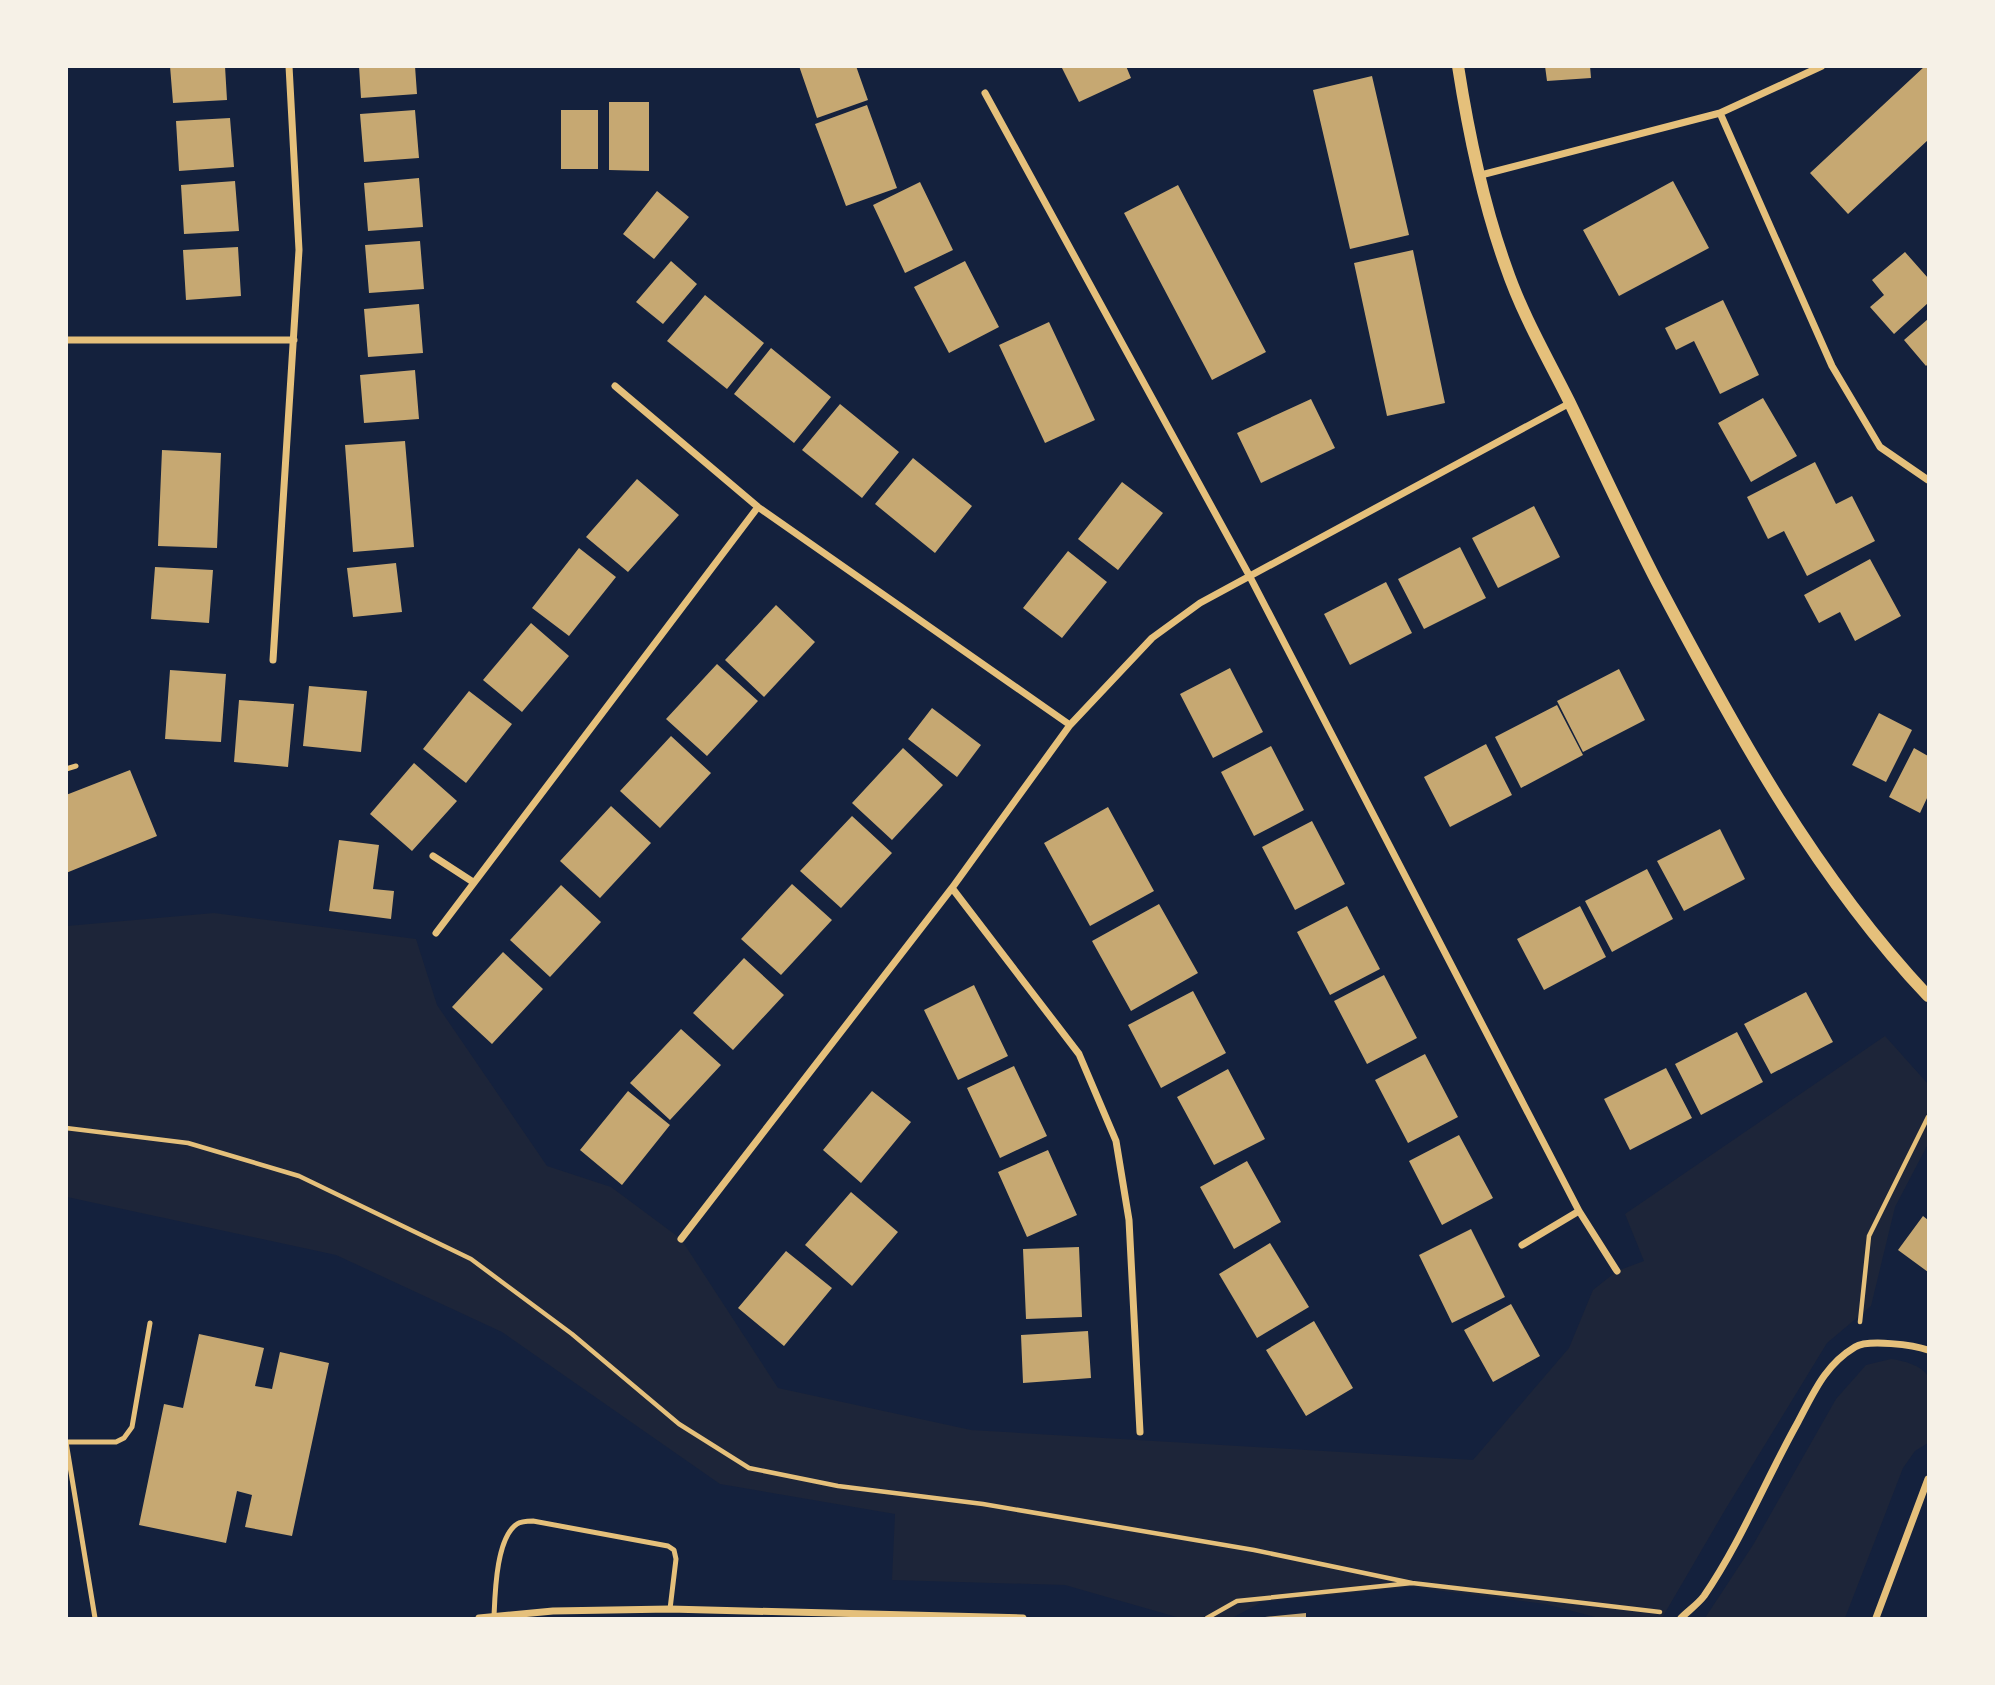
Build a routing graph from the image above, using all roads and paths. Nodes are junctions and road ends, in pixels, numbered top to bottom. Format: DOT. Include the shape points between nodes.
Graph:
graph roads {
  1 [pos="289,66"];
  2 [pos="1458,66"];
  3 [pos="1822,66"];
  4 [pos="985,93"];
  5 [pos="1720,113"];
  6 [pos="1480,175"];
  7 [pos="66,340"];
  8 [pos="294,340"];
  9 [pos="615,386"];
  10 [pos="1570,403"];
  11 [pos="1928,480"];
  12 [pos="758,507"];
  13 [pos="1249,575"];
  14 [pos="273,660"];
  15 [pos="1070,725"];
  16 [pos="76,766"];
  17 [pos="66,769"];
  18 [pos="433,856"];
  19 [pos="473,882"];
  20 [pos="952,888"];
  21 [pos="436,933"];
  22 [pos="1928,996"];
  23 [pos="1928,1117"];
  24 [pos="66,1128"];
  25 [pos="1579,1212"];
  26 [pos="681,1239"];
  27 [pos="1522,1245"];
  28 [pos="1617,1271"];
  29 [pos="150,1324"];
  30 [pos="1858,1345"];
  31 [pos="1928,1350"];
  32 [pos="1140,1432"];
  33 [pos="67,1442"];
  34 [pos="1928,1479"];
  35 [pos="1412,1583"];
  36 [pos="670,1609"];
  37 [pos="553,1615"];
  38 [pos="494,1617"];
  39 [pos="1683,1617"];
  40 [pos="95,1619"];
  41 [pos="479,1619"];
  42 [pos="1023,1619"];
  43 [pos="1207,1619"];
  44 [pos="1876,1619"];
  1 -- 8 [label="street" via="299,250"];
  2 -- 6 [label="street"];
  3 -- 5 [label="street"];
  4 -- 13 [label="street"];
  5 -- 6 [label="street"];
  5 -- 11 [label="street" via="1832,366 1880,447"];
  6 -- 10 [label="street" via="1506,267"];
  7 -- 8 [label="street"];
  8 -- 14 [label="street"];
  9 -- 12 [label="street"];
  10 -- 13 [label="street"];
  10 -- 22 [label="street" via="1643,554 1763,776 1889,955"];
  12 -- 15 [label="street"];
  12 -- 19 [label="street"];
  13 -- 15 [label="street" via="1152,638"];
  13 -- 25 [label="street"];
  15 -- 20 [label="street"];
  16 -- 17 [label="lane"];
  18 -- 19 [label="street"];
  19 -- 21 [label="street"];
  20 -- 26 [label="street"];
  20 -- 32 [label="street" via="1079,1054 1116,1141 1129,1220"];
  23 -- 30 [label="path" via="1869,1236"];
  24 -- 35 [label="path" via="188,1143 299,1176 471,1259 572,1335 678,1424 749,1468 838,1486 983,1504 1254,1550"];
  25 -- 27 [label="street"];
  25 -- 28 [label="street"];
  29 -- 33 [label="lane" via="132,1427 116,1442"];
  30 -- 31 [label="street" via="1904,1344"];
  30 -- 39 [label="street" via="1827,1370 1729,1554 1702,1598"];
  33 -- 40 [label="lane"];
  34 -- 44 [label="street"];
  35 -- 39 [label="path"];
  35 -- 43 [label="path" via="1237,1601"];
  36 -- 37 [label="street"];
  36 -- 38 [label="lane" via="676,1559 668,1546 533,1521 518,1523 505,1543"];
  36 -- 42 [label="street"];
  37 -- 38 [label="street"];
  38 -- 41 [label="street"];
}
